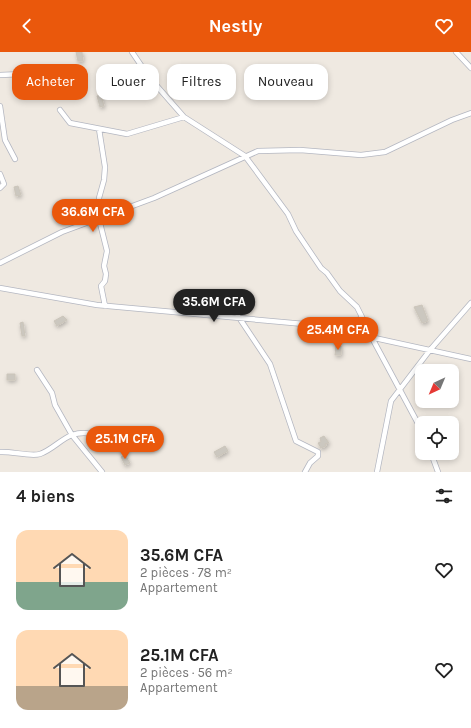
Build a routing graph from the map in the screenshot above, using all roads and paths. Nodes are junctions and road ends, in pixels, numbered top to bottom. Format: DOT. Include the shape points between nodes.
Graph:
graph roads {
  1 [pos="132,52"];
  2 [pos="456,52"];
  3 [pos="471,68"];
  4 [pos="12,74"];
  5 [pos="0,75"];
  6 [pos="0,106"];
  7 [pos="60,110"];
  8 [pos="471,113"];
  9 [pos="184,117"];
  10 [pos="99,129"];
  11 [pos="245,156"];
  12 [pos="15,158"];
  13 [pos="0,174"];
  14 [pos="0,188"];
  15 [pos="100,218"];
  16 [pos="0,263"];
  17 [pos="0,288"];
  18 [pos="471,303"];
  19 [pos="105,306"];
  20 [pos="238,316"];
  21 [pos="347,331"];
  22 [pos="371,336"];
  23 [pos="430,350"];
  24 [pos="471,359"];
  25 [pos="37,370"];
  26 [pos="400,389"];
  27 [pos="415,418"];
  28 [pos="72,435"];
  29 [pos="122,448"];
  30 [pos="0,452"];
  31 [pos="434,460"];
  32 [pos="102,472"];
  33 [pos="305,472"];
  34 [pos="377,472"];
  35 [pos="438,472"];
  1 -- 9 [label="street" via="149,77"];
  2 -- 3 [label="street"];
  4 -- 5 [label="street"];
  6 -- 12 [label="street" via="5,140"];
  7 -- 10 [label="street" via="70,123"];
  8 -- 11 [label="street" via="385,152 361,155 300,150 258,150"];
  9 -- 10 [label="street" via="127,134"];
  9 -- 11 [label="street"];
  10 -- 15 [label="street" via="105,167 99,198"];
  11 -- 15 [label="street" via="154,198"];
  11 -- 21 [label="street" via="288,214 321,268 357,307 362,317"];
  13 -- 14 [label="street" via="4,184"];
  15 -- 16 [label="street" via="62,232"];
  15 -- 19 [label="street" via="104,243 108,251 104,266 105,281 101,286"];
  17 -- 19 [label="street"];
  18 -- 23 [label="street"];
  19 -- 20 [label="street"];
  20 -- 21 [label="street"];
  20 -- 33 [label="street" via="270,364 296,441 318,452 318,456"];
  21 -- 22 [label="street"];
  22 -- 23 [label="street"];
  22 -- 26 [label="street"];
  23 -- 24 [label="street"];
  23 -- 26 [label="street"];
  25 -- 28 [label="street" via="52,393 55,405"];
  26 -- 27 [label="street"];
  26 -- 34 [label="street" via="391,401"];
  28 -- 29 [label="street" via="95,435 111,440"];
  28 -- 30 [label="street" via="54,448 38,455"];
  28 -- 32 [label="street"];
  31 -- 35 [label="street"];
}
